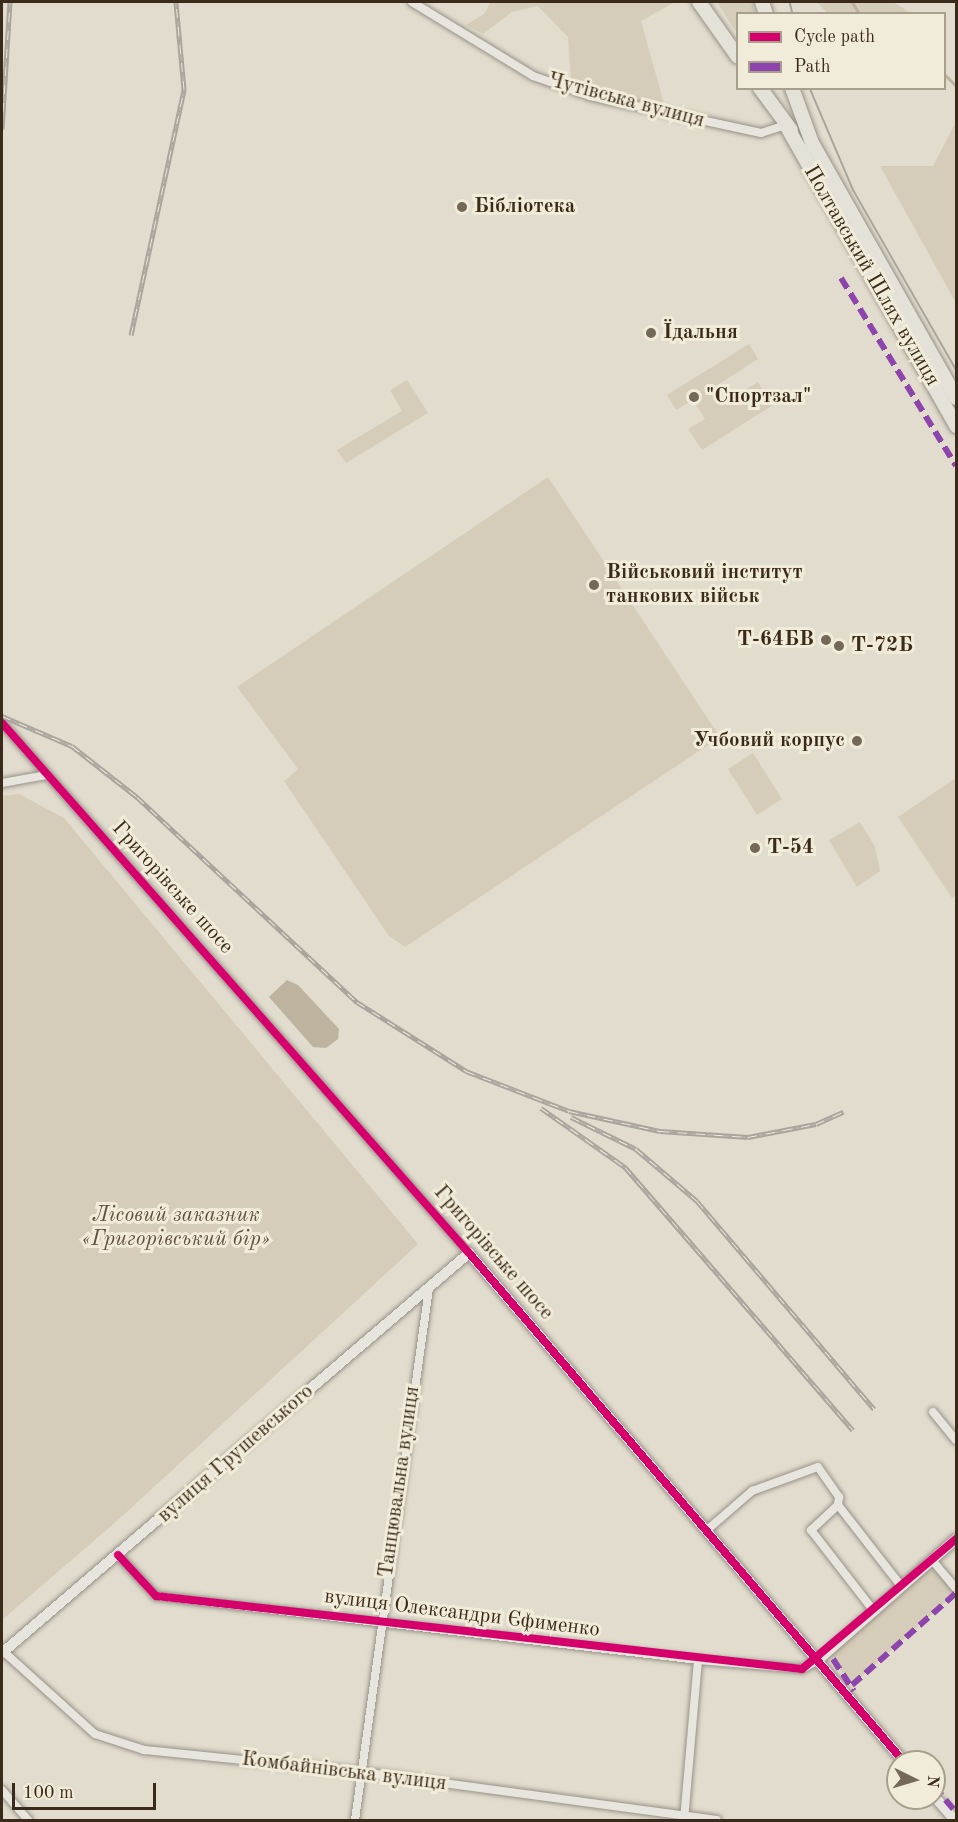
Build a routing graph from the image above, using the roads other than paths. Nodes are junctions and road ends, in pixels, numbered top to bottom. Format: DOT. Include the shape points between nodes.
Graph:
graph roads {
  1 [pos="412,2"];
  2 [pos="699,2"];
  3 [pos="736,54"];
  4 [pos="761,90"];
  5 [pos="793,90"];
  6 [pos="786,125"];
  7 [pos="833,180"];
  8 [pos="957,398"];
  9 [pos="957,426"];
  10 [pos="2,723"];
  11 [pos="46,775"];
  12 [pos="2,783"];
  13 [pos="469,1253"];
  14 [pos="429,1288"];
  15 [pos="933,1412"];
  16 [pos="957,1440"];
  17 [pos="838,1505"];
  18 [pos="707,1530"];
  19 [pos="957,1539"];
  20 [pos="118,1555"];
  21 [pos="932,1560"];
  22 [pos="901,1586"];
  23 [pos="957,1589"];
  24 [pos="873,1610"];
  25 [pos="380,1623"];
  26 [pos="2,1652"];
  27 [pos="698,1660"];
  28 [pos="817,1661"];
  29 [pos="894,1750"];
  30 [pos="362,1772"];
  31 [pos="2,1790"];
  32 [pos="684,1819"];
  33 [pos="28,1821"];
  34 [pos="355,1821"];
  35 [pos="717,1821"];
  1 -- 6 [label="street, Чутівська вулиця" via="533,76 590,96 761,133"];
  2 -- 3 [label="main road"];
  4 -- 6 [label="main road, Полтавський Шлях вулиця"];
  5 -- 7 [label="main road"];
  6 -- 7 [label="main road, Полтавський Шлях вулиця"];
  6 -- 9 [label="main road, Полтавський Шлях вулиця"];
  7 -- 8 [label="main road, Полтавський Шлях вулиця"];
  10 -- 11 [label="street, Григорівське шосе"];
  11 -- 12 [label="street"];
  11 -- 13 [label="street, Григорівське шосе"];
  13 -- 14 [label="street, вулиця Грушевського"];
  13 -- 18 [label="street, Григорівське шосе"];
  14 -- 20 [label="street, вулиця Грушевського"];
  14 -- 25 [label="street, Танцювальна вулиця"];
  15 -- 16 [label="street"];
  17 -- 18 [label="street" via="839,1497 814,1466 752,1491"];
  17 -- 22 [label="street"];
  17 -- 24 [label="street" via="811,1530"];
  18 -- 28 [label="street, Григорівське шосе"];
  19 -- 21 [label="street"];
  20 -- 25 [label="street, вулиця Олександри Єфименко" via="156,1596"];
  20 -- 26 [label="street, вулиця Грушевського"];
  21 -- 22 [label="street"];
  21 -- 23 [label="street"];
  22 -- 24 [label="street"];
  24 -- 28 [label="street"];
  25 -- 27 [label="street, вулиця Олександри Єфименко"];
  25 -- 30 [label="street, Танцювальна вулиця"];
  26 -- 30 [label="street, Комбайнівська вулиця" via="95,1734 144,1749"];
  27 -- 28 [label="street, вулиця Олександри Єфименко" via="802,1669"];
  27 -- 32 [label="street"];
  28 -- 29 [label="street, Григорівське шосе"];
  30 -- 32 [label="street, Комбайнівська вулиця"];
  30 -- 34 [label="street, Танцювальна вулиця"];
  31 -- 33 [label="street"];
  32 -- 35 [label="street, Комбайнівська вулиця"];
}
